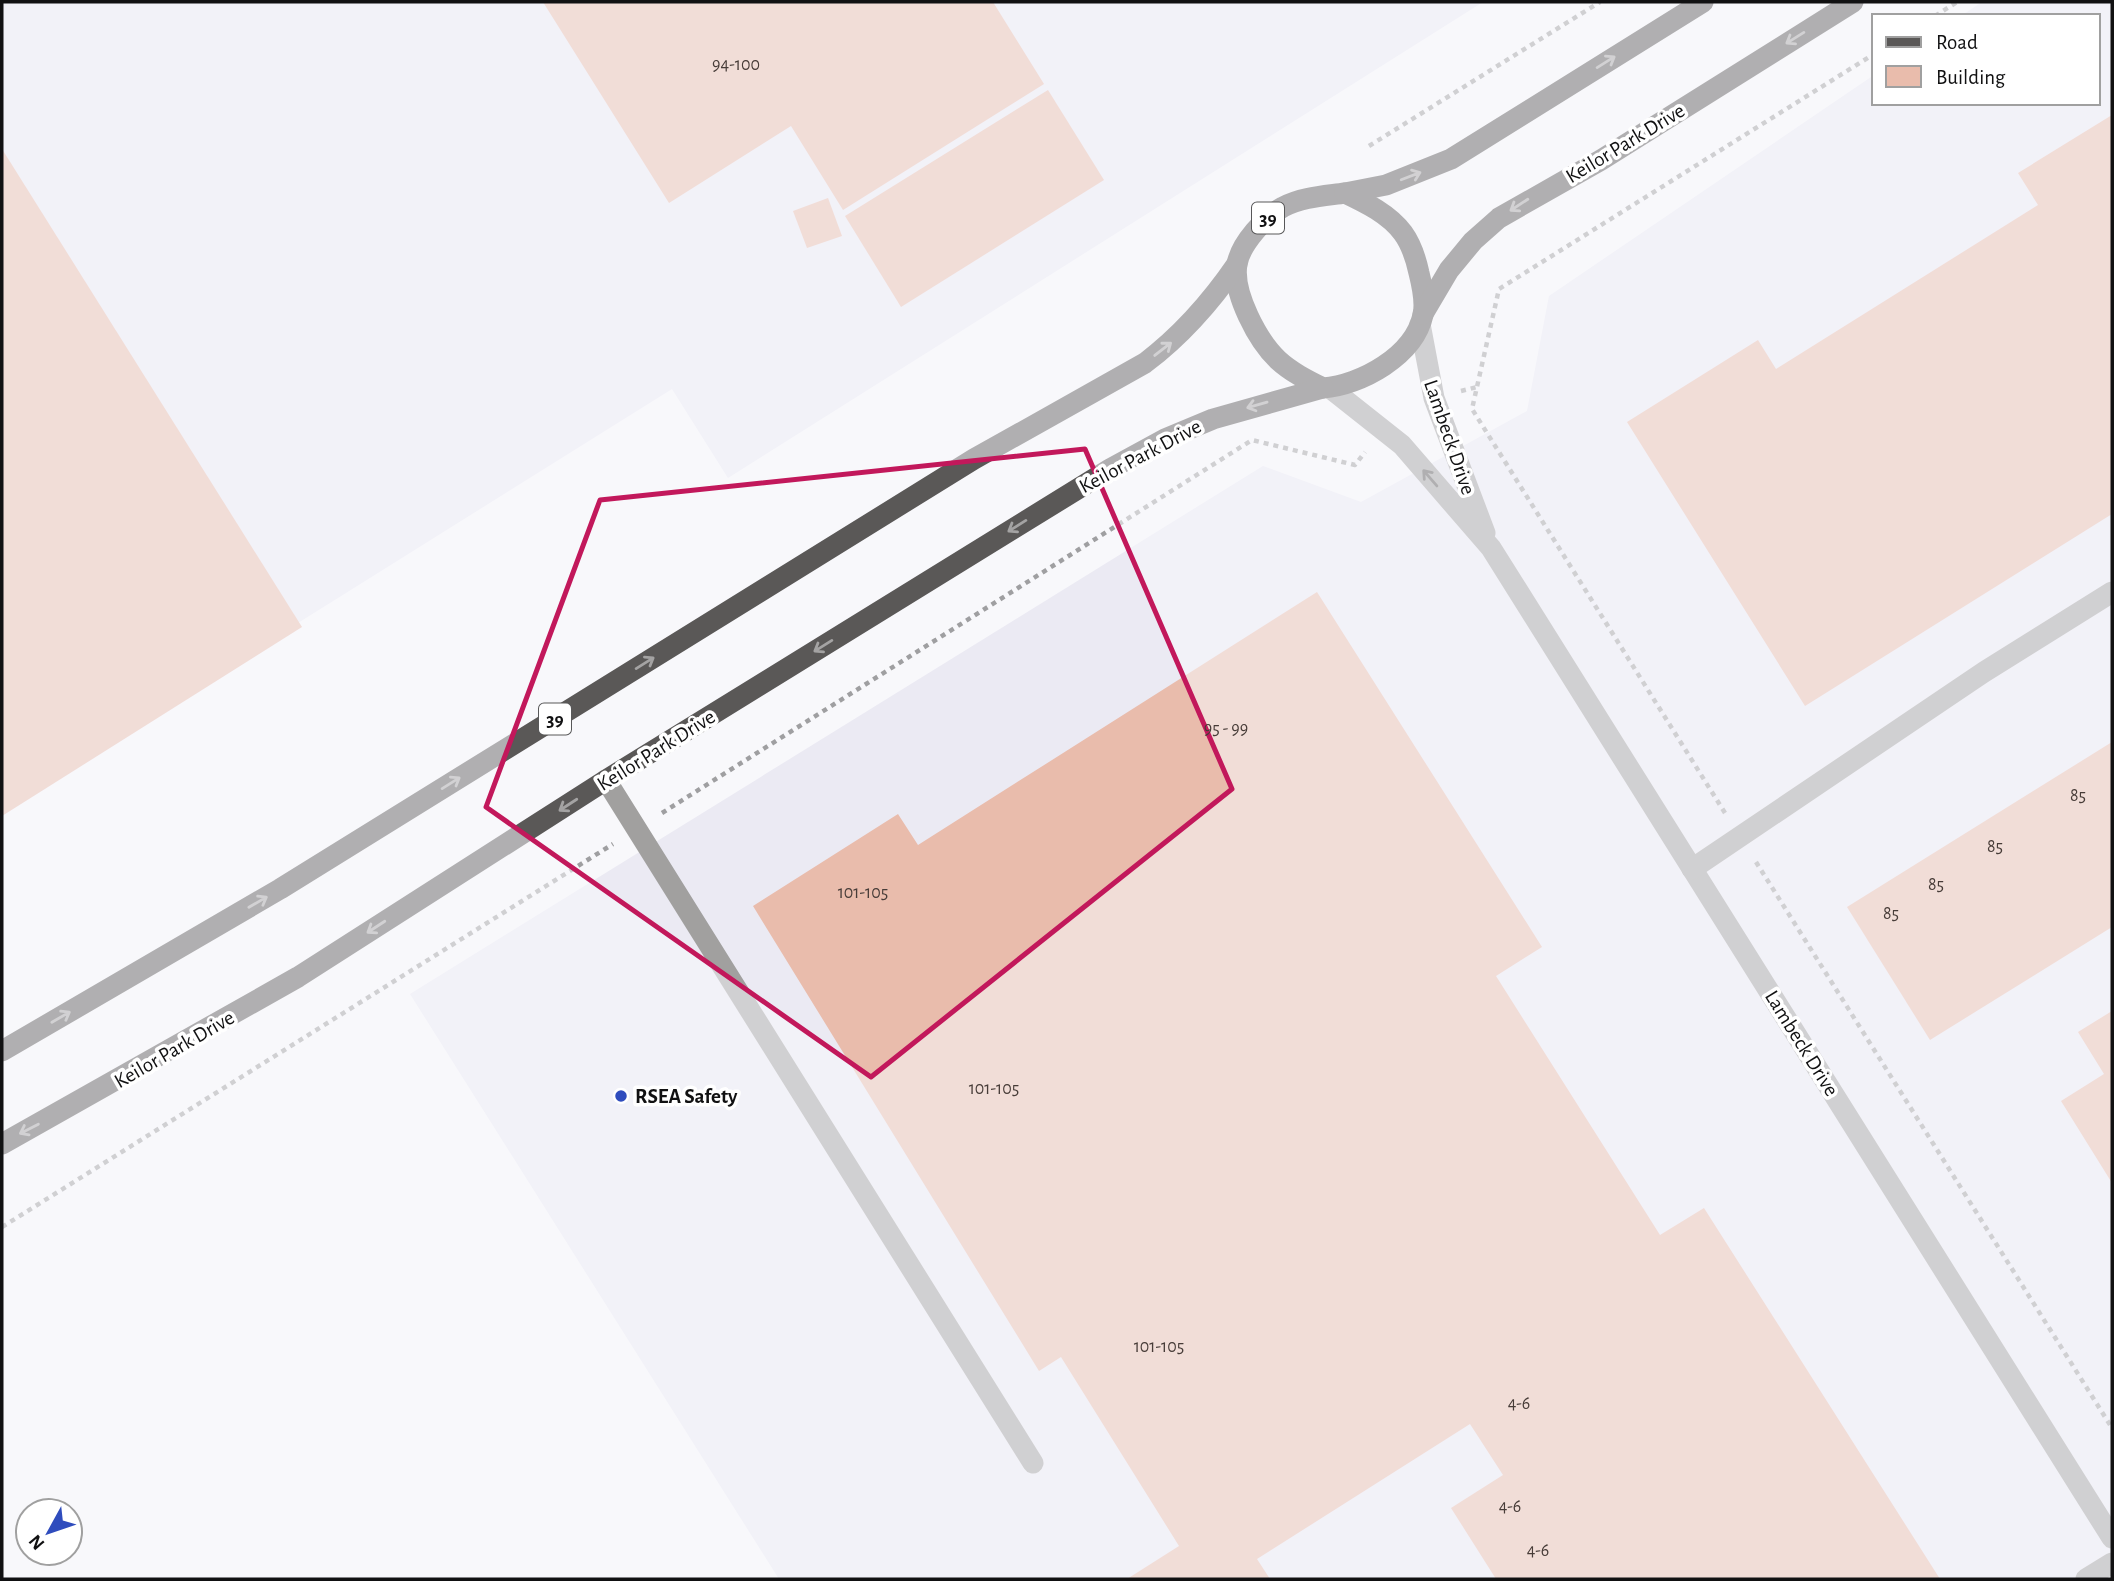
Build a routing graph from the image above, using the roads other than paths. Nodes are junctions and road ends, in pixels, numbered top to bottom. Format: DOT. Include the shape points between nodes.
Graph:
graph roads {
  1 [pos="1703,2"];
  2 [pos="1853,2"];
  3 [pos="1345,193"];
  4 [pos="1237,264"];
  5 [pos="1421,319"];
  6 [pos="1327,388"];
  7 [pos="1491,548"];
  8 [pos="2112,592"];
  9 [pos="606,780"];
  10 [pos="1692,869"];
  11 [pos="2,1051"];
  12 [pos="2,1144"];
  13 [pos="1034,1463"];
  14 [pos="2112,1538"];
  15 [pos="2112,1563"];
  16 [pos="2086,1579"];
  3 -- 1 [label="main road, 39, one-way" via="1386,185 1451,159"];
  2 -- 5 [label="main road, Keilor Park Drive, one-way" via="1601,160 1499,218 1472,241 1449,270"];
  3 -- 4 [label="main road, 39" via="1283,207 1258,228"];
  3 -- 5 [label="main road" via="1386,216 1403,233 1416,258 1422,287"];
  4 -- 6 [label="main road" via="1240,294 1261,340 1289,368"];
  11 -- 4 [label="main road, 39, one-way" via="280,889 974,459 1145,363 1171,344"];
  5 -- 6 [label="main road" via="1392,359 1373,373"];
  5 -- 7 [label="street, Lambeck Drive" via="1434,398"];
  7 -- 6 [label="street, Lambeck Drive, one-way" via="1384,428"];
  6 -- 9 [label="main road, Keilor Park Drive, one-way" via="1213,419 1121,463"];
  7 -- 10 [label="street, Lambeck Drive"];
  8 -- 10 [label="street" via="1984,672"];
  9 -- 12 [label="main road, Keilor Park Drive, one-way" via="298,977"];
  9 -- 13 [label="street"];
  10 -- 14 [label="street, Lambeck Drive"];
  15 -- 16 [label="street"];
}
